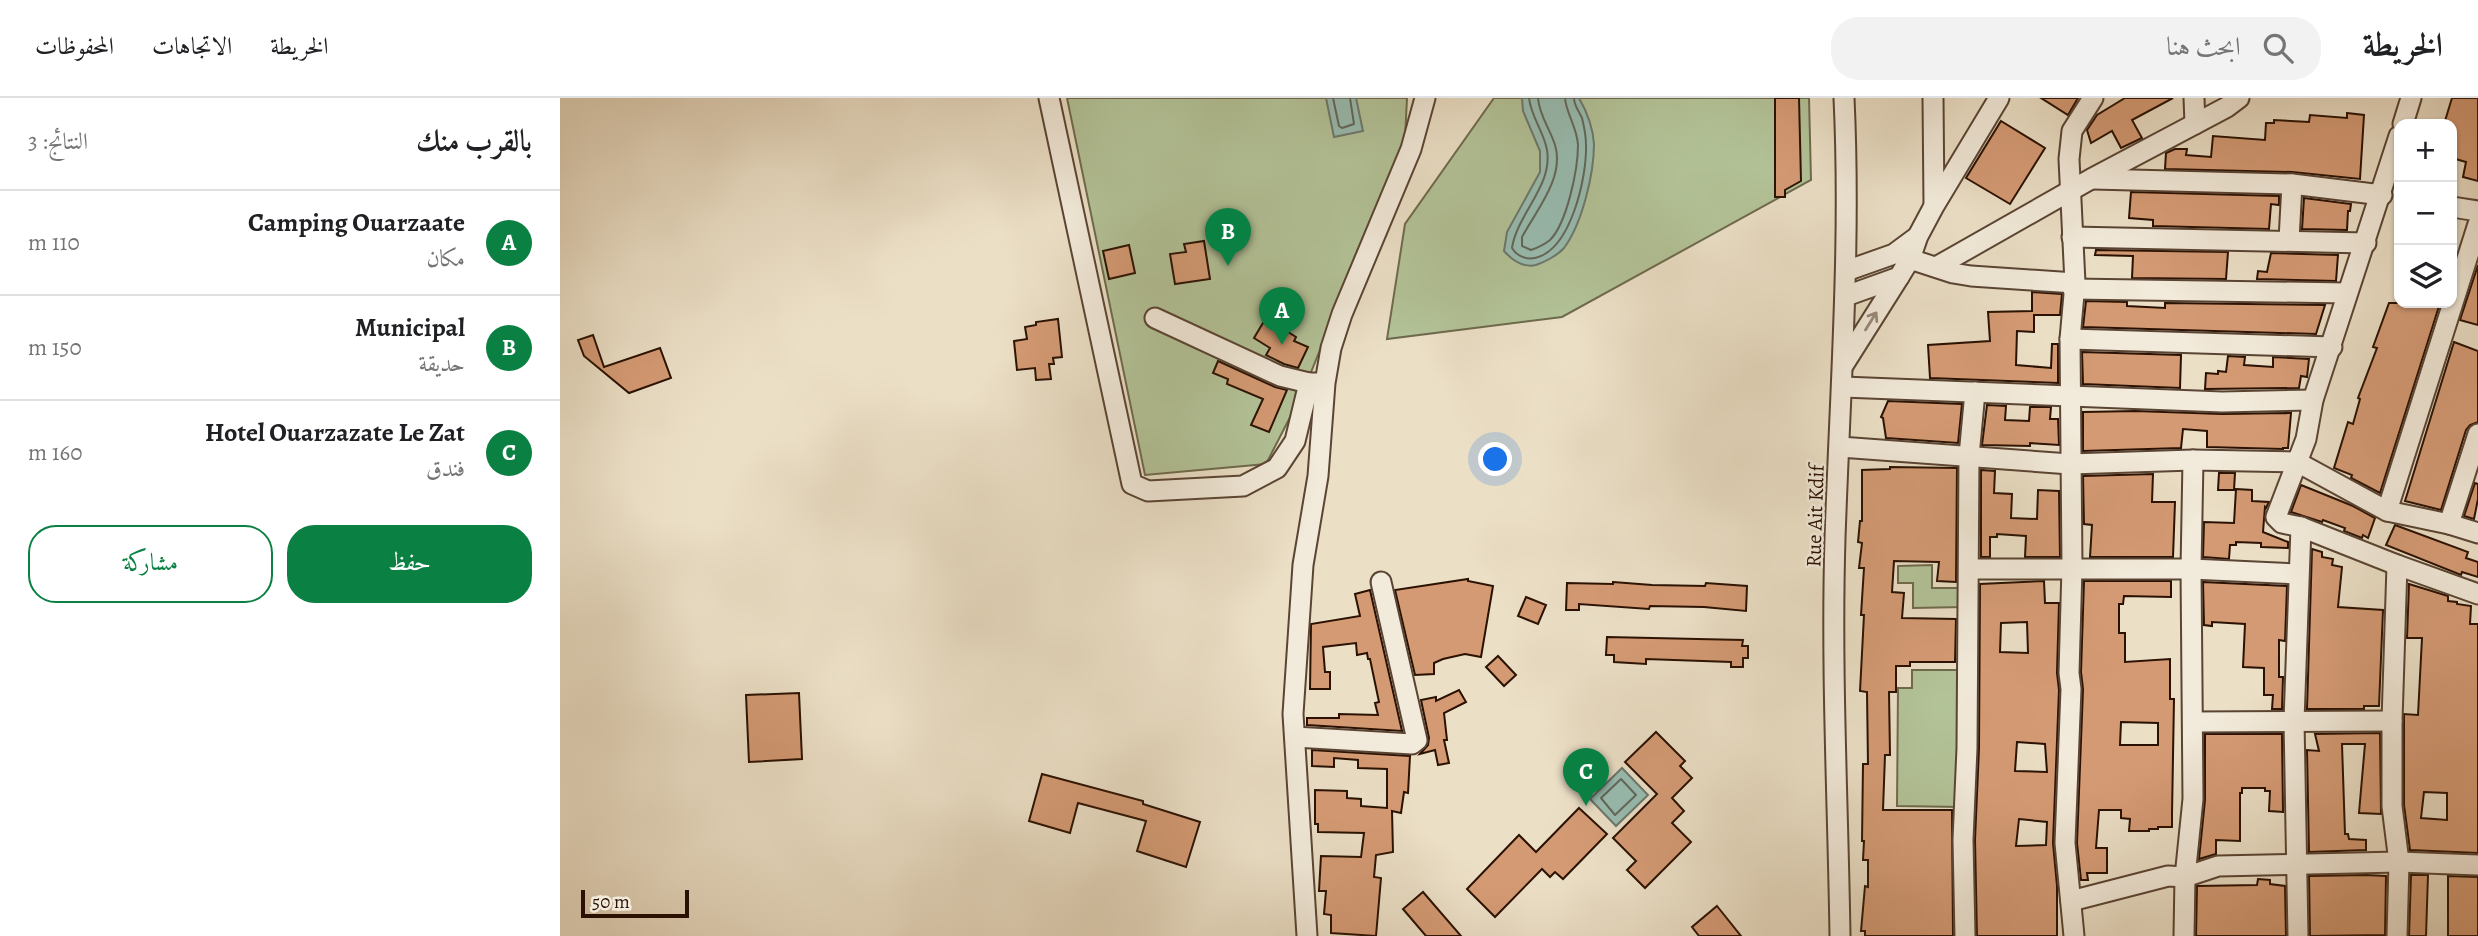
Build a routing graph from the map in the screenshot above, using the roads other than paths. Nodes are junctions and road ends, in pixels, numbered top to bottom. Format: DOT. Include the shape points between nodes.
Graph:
graph roads {
  1 [pos="1049,98"];
  2 [pos="1425,98"];
  3 [pos="1844,98"];
  4 [pos="1933,98"];
  5 [pos="1999,98"];
  6 [pos="2104,98"];
  7 [pos="2194,98"];
  8 [pos="2239,98"];
  9 [pos="2411,98"];
  10 [pos="2088,104"];
  11 [pos="2405,119"];
  12 [pos="2195,124"];
  13 [pos="2394,162"];
  14 [pos="2091,179"];
  15 [pos="2292,184"];
  16 [pos="2389,187"];
  17 [pos="2070,191"];
  18 [pos="1934,206"];
  19 [pos="2457,208"];
  20 [pos="2478,211"];
  21 [pos="2478,224"];
  22 [pos="1918,236"];
  23 [pos="2072,237"];
  24 [pos="2290,240"];
  25 [pos="2366,243"];
  26 [pos="1910,259"];
  27 [pos="1936,267"];
  28 [pos="1846,271"];
  29 [pos="2470,275"];
  30 [pos="1899,277"];
  31 [pos="2074,286"];
  32 [pos="2347,293"];
  33 [pos="1846,296"];
  34 [pos="1154,318"];
  35 [pos="2070,339"];
  36 [pos="2332,347"];
  37 [pos="1843,365"];
  38 [pos="1317,383"];
  39 [pos="1843,387"];
  40 [pos="1975,392"];
  41 [pos="2069,395"];
  42 [pos="2313,400"];
  43 [pos="2478,434"];
  44 [pos="1840,447"];
  45 [pos="1969,456"];
  46 [pos="2193,460"];
  47 [pos="2297,462"];
  48 [pos="2070,464"];
  49 [pos="2387,511"];
  50 [pos="2449,524"];
  51 [pos="2301,527"];
  52 [pos="2478,533"];
  53 [pos="2397,565"];
  54 [pos="2072,567"];
  55 [pos="1969,569"];
  56 [pos="2191,569"];
  57 [pos="2298,574"];
  58 [pos="1381,582"];
  59 [pos="2478,594"];
  60 [pos="2392,720"];
  61 [pos="2294,721"];
  62 [pos="2193,722"];
  63 [pos="1295,737"];
  64 [pos="2399,862"];
  65 [pos="2297,864"];
  66 [pos="2478,865"];
  67 [pos="2185,877"];
  68 [pos="2071,901"];
  69 [pos="1839,911"];
  70 [pos="1307,936"];
  71 [pos="1825,936"];
  72 [pos="1840,936"];
  73 [pos="1965,936"];
  74 [pos="2074,936"];
  75 [pos="2184,936"];
  76 [pos="2298,936"];
  77 [pos="2397,936"];
  1 -- 38 [label="street" via="1132,484 1148,491 1244,486 1277,467 1295,441"];
  2 -- 38 [label="street" via="1410,149"];
  3 -- 28 [label="street, Rue Ait Kdif"];
  4 -- 18 [label="street"];
  5 -- 18 [label="street"];
  6 -- 10 [label="street"];
  7 -- 12 [label="street"];
  8 -- 12 [label="street"];
  9 -- 11 [label="street"];
  10 -- 17 [label="street" via="2072,131"];
  12 -- 14 [label="street"];
  13 -- 16 [label="street"];
  14 -- 15 [label="street"];
  14 -- 17 [label="street"];
  15 -- 16 [label="street"];
  15 -- 24 [label="street"];
  16 -- 25 [label="street"];
  17 -- 23 [label="street"];
  17 -- 27 [label="street"];
  18 -- 22 [label="street"];
  19 -- 20 [label="street"];
  21 -- 29 [label="street"];
  22 -- 26 [label="street"];
  22 -- 28 [label="street" via="1894,254"];
  23 -- 24 [label="street"];
  23 -- 31 [label="street"];
  24 -- 25 [label="street"];
  25 -- 32 [label="street"];
  26 -- 27 [label="street"];
  26 -- 30 [label="street"];
  27 -- 31 [label="street" via="1971,276"];
  28 -- 33 [label="street, Rue Ait Kdif"];
  29 -- 49 [label="street"];
  30 -- 33 [label="street"];
  37 -- 30 [label="street, one-way"];
  31 -- 32 [label="street"];
  31 -- 35 [label="street"];
  32 -- 36 [label="street"];
  33 -- 37 [label="street, Rue Ait Kdif"];
  34 -- 38 [label="street" via="1280,376"];
  35 -- 36 [label="street"];
  35 -- 41 [label="street"];
  36 -- 42 [label="street"];
  37 -- 39 [label="street, Rue Ait Kdif"];
  38 -- 63 [label="street" via="1318,476 1298,620"];
  39 -- 40 [label="street"];
  39 -- 44 [label="street, Rue Ait Kdif"];
  40 -- 41 [label="street"];
  40 -- 45 [label="street"];
  41 -- 42 [label="street" via="2222,402"];
  41 -- 48 [label="street"];
  42 -- 47 [label="street"];
  43 -- 50 [label="street"];
  44 -- 45 [label="street"];
  44 -- 69 [label="street, Rue Ait Kdif" via="1835,540"];
  45 -- 48 [label="street"];
  45 -- 55 [label="street"];
  46 -- 47 [label="street"];
  46 -- 48 [label="street"];
  46 -- 56 [label="street"];
  47 -- 49 [label="street"];
  47 -- 51 [label="street" via="2277,517 2282,523"];
  48 -- 54 [label="street"];
  49 -- 50 [label="street"];
  50 -- 52 [label="street"];
  51 -- 53 [label="street"];
  51 -- 57 [label="street"];
  53 -- 59 [label="street"];
  53 -- 60 [label="street"];
  54 -- 55 [label="street"];
  54 -- 56 [label="street"];
  54 -- 68 [label="street" via="2065,843"];
  55 -- 73 [label="street" via="1968,748 1962,840"];
  56 -- 57 [label="street"];
  56 -- 62 [label="street"];
  57 -- 61 [label="street"];
  58 -- 63 [label="street" via="1418,740 1412,744"];
  60 -- 61 [label="street"];
  60 -- 64 [label="street" via="2392,806"];
  61 -- 62 [label="street"];
  61 -- 65 [label="street"];
  62 -- 67 [label="street" via="2193,799"];
  63 -- 70 [label="street"];
  64 -- 65 [label="street"];
  64 -- 66 [label="street"];
  64 -- 77 [label="street"];
  65 -- 67 [label="street" via="2218,866"];
  65 -- 76 [label="street"];
  67 -- 68 [label="street" via="2168,876"];
  67 -- 75 [label="street"];
  68 -- 74 [label="street"];
  69 -- 71 [label="street"];
  69 -- 72 [label="street, Rue Ait Kdif"];
}
